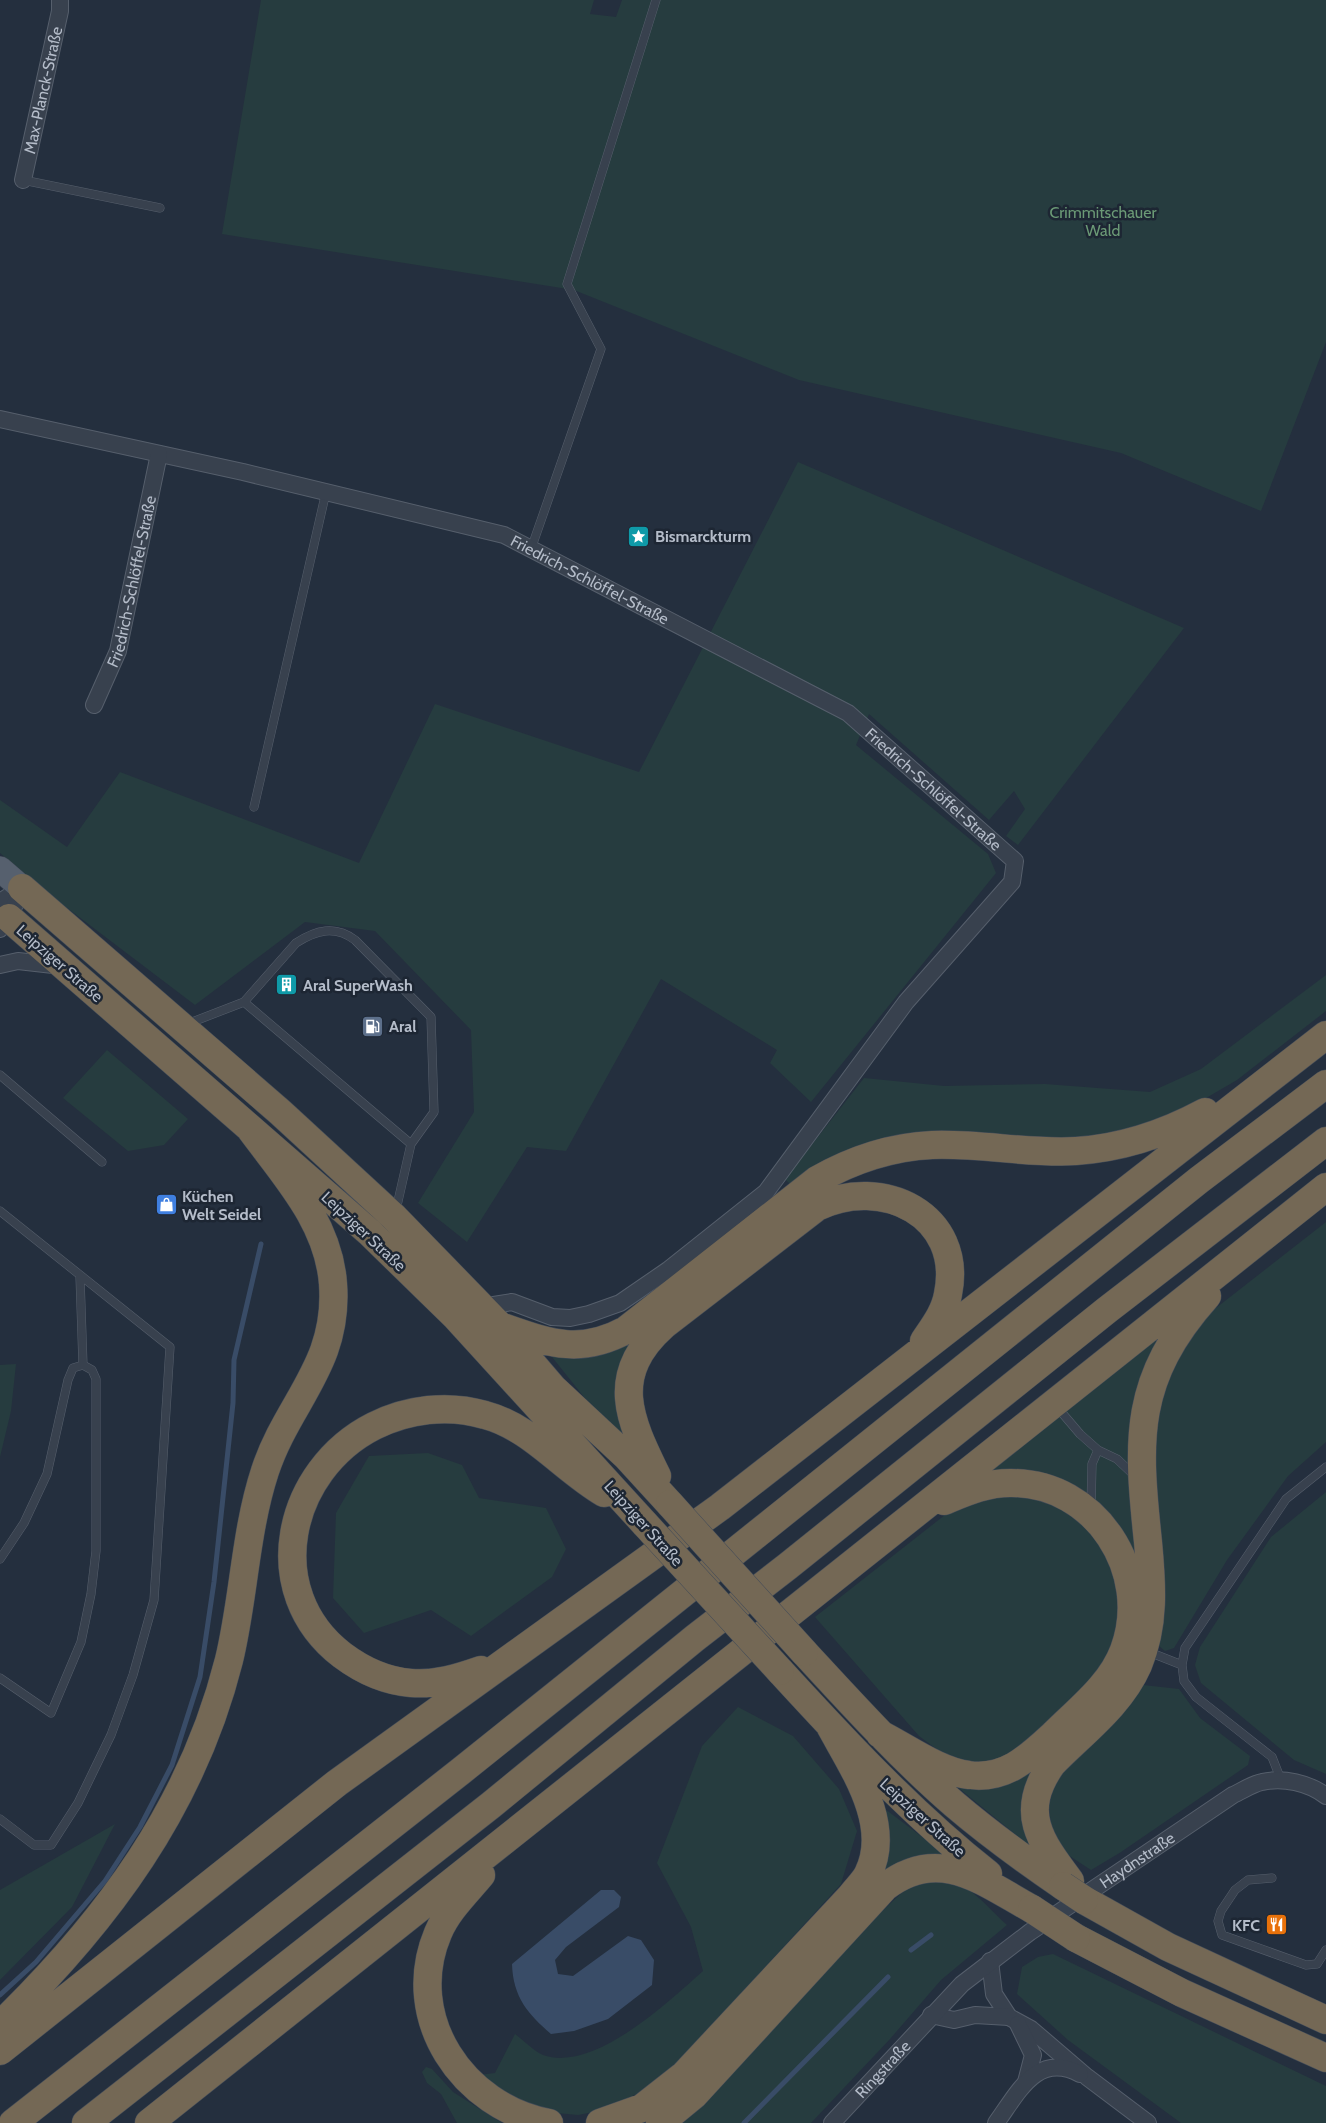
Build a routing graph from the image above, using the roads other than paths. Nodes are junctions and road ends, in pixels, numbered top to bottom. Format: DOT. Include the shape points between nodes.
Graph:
graph roads {
  1 [pos="60,0"];
  2 [pos="656,0"];
  3 [pos="23,180"];
  4 [pos="160,208"];
  5 [pos="0,419"];
  6 [pos="159,454"];
  7 [pos="326,492"];
  8 [pos="531,549"];
  9 [pos="94,705"];
  10 [pos="254,806"];
  11 [pos="0,869"];
  12 [pos="22,888"];
  13 [pos="2,915"];
  14 [pos="0,965"];
  15 [pos="66,967"];
  16 [pos="244,1002"];
  17 [pos="182,1026"];
  18 [pos="1326,1035"];
  19 [pos="0,1075"];
  20 [pos="1266,1080"];
  21 [pos="1326,1084"];
  22 [pos="251,1130"];
  23 [pos="1326,1141"];
  24 [pos="411,1144"];
  25 [pos="102,1162"];
  26 [pos="1326,1187"];
  27 [pos="0,1211"];
  28 [pos="394,1217"];
  29 [pos="1249,1248"];
  30 [pos="80,1276"];
  31 [pos="490,1316"];
  32 [pos="910,1361"];
  33 [pos="83,1365"];
  34 [pos="1052,1402"];
  35 [pos="1098,1450"];
  36 [pos="1326,1467"];
  37 [pos="1142,1481"];
  38 [pos="670,1504"];
  39 [pos="918,1511"];
  40 [pos="1091,1514"];
  41 [pos="640,1518"];
  42 [pos="0,1559"];
  43 [pos="1144,1650"];
  44 [pos="502,1664"];
  45 [pos="1182,1665"];
  46 [pos="0,1678"];
  47 [pos="828,1724"];
  48 [pos="880,1734"];
  49 [pos="1282,1780"];
  50 [pos="1325,1794"];
  51 [pos="0,1819"];
  52 [pos="518,1832"];
  53 [pos="1272,1878"];
  54 [pos="1072,1889"];
  55 [pos="1032,1909"];
  56 [pos="1326,1950"];
  57 [pos="990,1961"];
  58 [pos="962,1984"];
  59 [pos="932,2015"];
  60 [pos="1014,2020"];
  61 [pos="1326,2020"];
  62 [pos="0,2024"];
  63 [pos="0,2051"];
  64 [pos="1326,2058"];
  65 [pos="1087,2077"];
  66 [pos="1026,2082"];
  67 [pos="14,2123"];
  68 [pos="86,2123"];
  69 [pos="149,2123"];
  70 [pos="549,2123"];
  71 [pos="600,2123"];
  72 [pos="660,2123"];
  73 [pos="832,2123"];
  74 [pos="996,2123"];
  75 [pos="1148,2123"];
  1 -- 3 [label="street, Max-Planck-Straße"];
  2 -- 8 [label="lane" via="567,284 601,348"];
  3 -- 4 [label="lane"];
  5 -- 6 [label="street, Friedrich-Schlöffel-Straße"];
  6 -- 7 [label="street, Friedrich-Schlöffel-Straße"];
  6 -- 9 [label="street, Friedrich-Schlöffel-Straße" via="118,651"];
  7 -- 8 [label="street, Friedrich-Schlöffel-Straße" via="504,536"];
  7 -- 10 [label="lane"];
  8 -- 31 [label="street, Friedrich-Schlöffel-Straße" via="848,713 1015,861 1012,882 906,1002 766,1192 668,1270 620,1302 570,1318 552,1317 512,1302"];
  11 -- 12 [label="main road, Leipziger Straße"];
  12 -- 13 [label="street, Leipziger Straße"];
  12 -- 17 [label="highway, Leipziger Straße"];
  13 -- 15 [label="highway, Leipziger Straße"];
  14 -- 15 [label="street" via="18,961"];
  15 -- 22 [label="highway, Leipziger Straße"];
  16 -- 17 [label="lane"];
  16 -- 24 [label="lane"];
  16 -- 24 [label="lane" via="296,942 306,936 328,930 355,940 432,1017 434,1112"];
  17 -- 28 [label="highway, Leipziger Straße"];
  18 -- 20 [label="highway"];
  19 -- 25 [label="lane"];
  20 -- 31 [label="highway" via="1179,1126 1121,1145 1059,1151 932,1145 870,1156 834,1170 626,1330 597,1343 553,1343"];
  20 -- 32 [label="highway"];
  21 -- 67 [label="highway" via="1199,1180 469,1765"];
  22 -- 41 [label="highway, Leipziger Straße" via="369,1232 456,1317"];
  22 -- 62 [label="highway" via="306,1205 324,1242 333,1281 328,1340 315,1375 275,1444 263,1476 229,1660 208,1728 179,1794 118,1894 82,1938"];
  23 -- 68 [label="highway" via="1107,1310 490,1805"];
  24 -- 28 [label="lane"];
  26 -- 29 [label="highway"];
  27 -- 30 [label="lane"];
  28 -- 31 [label="highway, Leipziger Straße"];
  29 -- 34 [label="highway"];
  29 -- 37 [label="highway" via="1180,1328 1158,1369 1142,1430"];
  30 -- 33 [label="lane"];
  30 -- 51 [label="lane" via="170,1347 154,1600 111,1735 78,1803 51,1845 34,1845"];
  31 -- 38 [label="highway, Leipziger Straße" via="553,1388 627,1457"];
  32 -- 38 [label="highway" via="937,1322 948,1295 949,1265 940,1237 921,1215 884,1196 843,1196 817,1207 664,1325 637,1358 629,1387 631,1418"];
  32 -- 44 [label="highway" via="720,1507"];
  33 -- 42 [label="lane" via="73,1368 68,1380 47,1474 24,1523"];
  33 -- 46 [label="lane" via="92,1370 96,1380 96,1551 81,1642 52,1713"];
  34 -- 35 [label="lane"];
  34 -- 39 [label="highway"];
  35 -- 37 [label="lane" via="1117,1459"];
  35 -- 40 [label="lane" via="1092,1464"];
  36 -- 45 [label="lane" via="1286,1499 1185,1648"];
  37 -- 43 [label="highway" via="1152,1601"];
  38 -- 48 [label="highway, Leipziger Straße, bridge"];
  39 -- 40 [label="highway" via="980,1486 1011,1483 1056,1492"];
  39 -- 52 [label="highway"];
  40 -- 48 [label="highway" via="1118,1549 1130,1580 1132,1598 1132,1617 1123,1652 1105,1684 1027,1759 994,1774 957,1773"];
  41 -- 44 [label="highway" via="586,1483 518,1428 468,1411 433,1409 398,1416 366,1430 325,1465 314,1479 299,1511 292,1545 294,1578 299,1595 324,1638 356,1665 395,1681 445,1682"];
  41 -- 47 [label="highway, Leipziger Straße, bridge"];
  43 -- 45 [label="lane"];
  43 -- 54 [label="highway" via="1119,1696 1052,1764 1040,1785 1035,1809 1038,1830 1046,1850"];
  44 -- 63 [label="highway" via="337,1784"];
  45 -- 49 [label="lane" via="1184,1681 1196,1697 1272,1756"];
  47 -- 55 [label="highway, Leipziger Straße" via="930,1826"];
  47 -- 71 [label="highway" via="863,1787 870,1807 875,1829 874,1853 868,1874 684,2074 642,2108"];
  48 -- 54 [label="highway, Leipziger Straße" via="991,1835"];
  49 -- 50 [label="street, Haydnstraße"];
  49 -- 57 [label="street, Haydnstraße" via="1261,1782 1233,1795"];
  52 -- 69 [label="highway"];
  52 -- 70 [label="highway" via="447,1916 438,1932 428,1966 428,2002 440,2043 465,2078 503,2106 520,2115"];
  53 -- 56 [label="lane" via="1248,1880 1235,1890 1218,1921 1222,1935 1306,1965 1317,1964"];
  54 -- 61 [label="highway, Leipziger Straße" via="1109,1915 1177,1952"];
  55 -- 64 [label="highway, Leipziger Straße, bridge" via="1076,1938 1182,1993"];
  55 -- 72 [label="highway" via="953,1869 915,1870 894,1880 694,2095"];
  57 -- 58 [label="street, Haydnstraße"];
  57 -- 60 [label="street" via="994,1994"];
  58 -- 59 [label="street, Ringstraße"];
  59 -- 60 [label="street" via="954,2020 975,2015"];
  59 -- 73 [label="street, Ringstraße"];
  60 -- 65 [label="street" via="1031,2029"];
  60 -- 66 [label="street" via="1033,2055"];
  65 -- 66 [label="street" via="1066,2067 1051,2067 1037,2072"];
  65 -- 75 [label="street"];
  66 -- 74 [label="street"];
}
